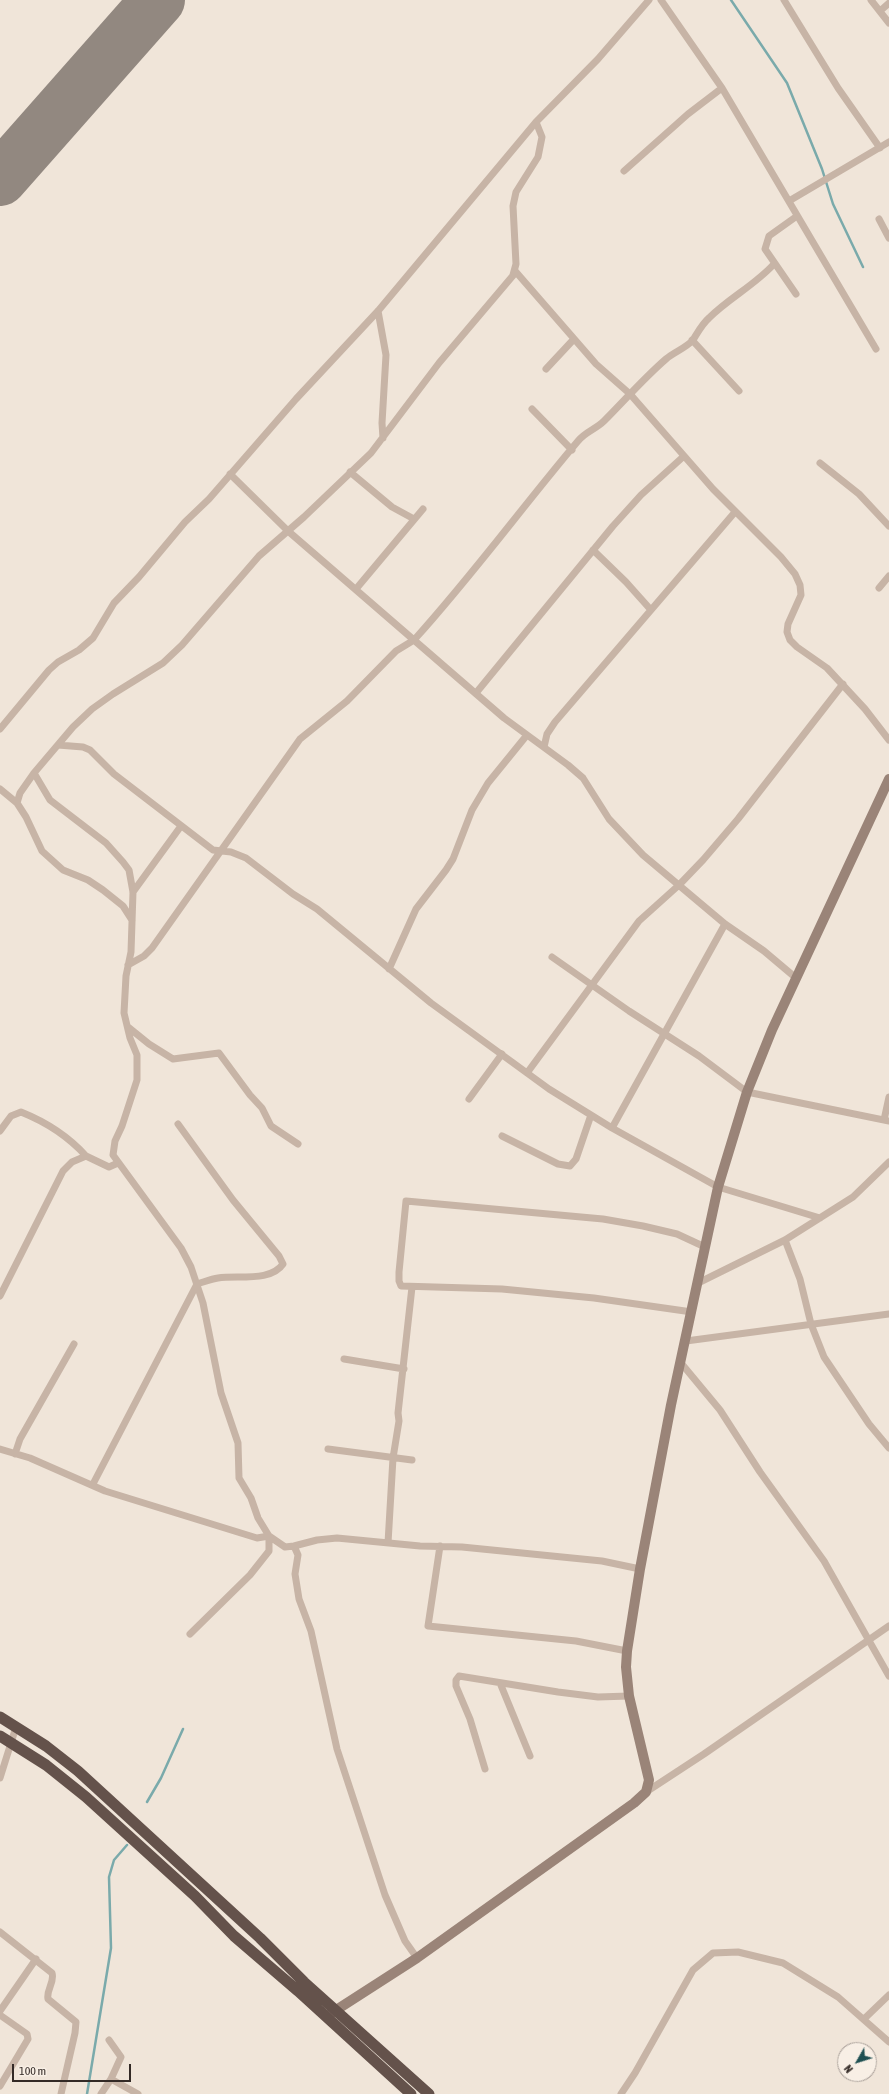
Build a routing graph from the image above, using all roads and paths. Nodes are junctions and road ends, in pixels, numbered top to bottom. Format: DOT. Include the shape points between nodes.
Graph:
graph roads {
  1 [pos="649,0"];
  2 [pos="661,0"];
  3 [pos="784,0"];
  4 [pos="871,0"];
  5 [pos="889,3"];
  6 [pos="880,11"];
  7 [pos="889,23"];
  8 [pos="722,88"];
  9 [pos="536,122"];
  10 [pos="889,142"];
  11 [pos="880,148"];
  12 [pos="624,171"];
  13 [pos="789,201"];
  14 [pos="797,216"];
  15 [pos="879,219"];
  16 [pos="889,238"];
  17 [pos="774,264"];
  18 [pos="512,277"];
  19 [pos="796,294"];
  20 [pos="378,311"];
  21 [pos="574,339"];
  22 [pos="692,340"];
  23 [pos="876,349"];
  24 [pos="546,369"];
  25 [pos="739,391"];
  26 [pos="630,394"];
  27 [pos="532,409"];
  28 [pos="383,438"];
  29 [pos="572,450"];
  30 [pos="684,456"];
  31 [pos="820,463"];
  32 [pos="350,472"];
  33 [pos="230,474"];
  34 [pos="423,509"];
  35 [pos="735,512"];
  36 [pos="414,519"];
  37 [pos="889,526"];
  38 [pos="288,531"];
  39 [pos="593,550"];
  40 [pos="889,576"];
  41 [pos="879,588"];
  42 [pos="356,589"];
  43 [pos="652,610"];
  44 [pos="414,640"];
  45 [pos="843,684"];
  46 [pos="476,694"];
  47 [pos="0,729"];
  48 [pos="527,735"];
  49 [pos="889,740"];
  50 [pos="58,745"];
  51 [pos="544,747"];
  52 [pos="34,773"];
  53 [pos="889,779"];
  54 [pos="0,789"];
  55 [pos="17,803"];
  56 [pos="181,826"];
  57 [pos="220,852"];
  58 [pos="679,885"];
  59 [pos="133,892"];
  60 [pos="132,920"];
  61 [pos="725,924"];
  62 [pos="552,957"];
  63 [pos="128,965"];
  64 [pos="389,969"];
  65 [pos="796,978"];
  66 [pos="592,986"];
  67 [pos="128,1027"];
  68 [pos="665,1034"];
  69 [pos="502,1054"];
  70 [pos="527,1073"];
  71 [pos="747,1092"];
  72 [pos="889,1097"];
  73 [pos="469,1099"];
  74 [pos="591,1115"];
  75 [pos="886,1120"];
  76 [pos="178,1124"];
  77 [pos="612,1128"];
  78 [pos="0,1131"];
  79 [pos="502,1136"];
  80 [pos="298,1144"];
  81 [pos="86,1156"];
  82 [pos="889,1162"];
  83 [pos="118,1163"];
  84 [pos="718,1187"];
  85 [pos="820,1218"];
  86 [pos="785,1240"];
  87 [pos="705,1247"];
  88 [pos="698,1282"];
  89 [pos="197,1284"];
  90 [pos="412,1287"];
  91 [pos="0,1296"];
  92 [pos="692,1312"];
  93 [pos="889,1314"];
  94 [pos="811,1324"];
  95 [pos="686,1341"];
  96 [pos="74,1344"];
  97 [pos="344,1359"];
  98 [pos="681,1363"];
  99 [pos="404,1369"];
  100 [pos="889,1448"];
  101 [pos="0,1449"];
  102 [pos="328,1449"];
  103 [pos="16,1454"];
  104 [pos="393,1458"];
  105 [pos="412,1460"];
  106 [pos="93,1484"];
  107 [pos="269,1536"];
  108 [pos="388,1543"];
  109 [pos="294,1546"];
  110 [pos="440,1546"];
  111 [pos="640,1569"];
  112 [pos="889,1626"];
  113 [pos="190,1634"];
  114 [pos="868,1641"];
  115 [pos="627,1651"];
  116 [pos="889,1676"];
  117 [pos="500,1683"];
  118 [pos="629,1696"];
  119 [pos="0,1717"];
  120 [pos="16,1726"];
  121 [pos="0,1736"];
  122 [pos="11,1742"];
  123 [pos="530,1756"];
  124 [pos="485,1769"];
  125 [pos="0,1778"];
  126 [pos="646,1792"];
  127 [pos="0,1932"];
  128 [pos="417,1958"];
  129 [pos="36,1959"];
  130 [pos="889,1995"];
  131 [pos="336,2010"];
  132 [pos="0,2011"];
  133 [pos="0,2015"];
  134 [pos="326,2017"];
  135 [pos="864,2019"];
  136 [pos="109,2040"];
  137 [pos="889,2042"];
  138 [pos="111,2078"];
  139 [pos="0,2086"];
  140 [pos="61,2094"];
  141 [pos="100,2094"];
  142 [pos="138,2094"];
  143 [pos="411,2094"];
  144 [pos="429,2094"];
  145 [pos="621,2094"];
  1 -- 9 [label="street" via="598,59"];
  2 -- 8 [label="street"];
  3 -- 11 [label="street" via="838,88"];
  4 -- 6 [label="street"];
  5 -- 6 [label="street"];
  6 -- 7 [label="street"];
  8 -- 12 [label="street" via="688,114"];
  8 -- 13 [label="street"];
  9 -- 18 [label="street" via="542,137 538,157 516,192 513,206 516,264"];
  9 -- 20 [label="street"];
  10 -- 11 [label="street"];
  11 -- 13 [label="street"];
  13 -- 14 [label="street"];
  14 -- 17 [label="street" via="769,236 765,249"];
  14 -- 23 [label="street"];
  15 -- 16 [label="street"];
  17 -- 19 [label="street"];
  17 -- 22 [label="street" via="709,318"];
  18 -- 21 [label="street" via="516,272"];
  18 -- 28 [label="street" via="438,363"];
  20 -- 28 [label="street" via="386,355"];
  20 -- 33 [label="street"];
  21 -- 24 [label="street"];
  21 -- 26 [label="street" via="596,364"];
  22 -- 25 [label="street"];
  22 -- 26 [label="street" via="668,357"];
  26 -- 29 [label="street" via="600,424 577,442"];
  26 -- 30 [label="street"];
  27 -- 29 [label="street"];
  28 -- 32 [label="street"];
  29 -- 44 [label="street" via="550,473 502,537"];
  30 -- 35 [label="street"];
  30 -- 39 [label="street" via="641,495"];
  31 -- 37 [label="street" via="859,494"];
  32 -- 36 [label="street" via="392,507"];
  32 -- 38 [label="street"];
  33 -- 38 [label="street"];
  33 -- 47 [label="street" via="114,603 93,638 58,662"];
  34 -- 36 [label="street"];
  35 -- 43 [label="street"];
  35 -- 45 [label="street" via="781,557 795,574 800,585 801,595 788,624 790,640 827,668"];
  36 -- 42 [label="street"];
  38 -- 42 [label="street"];
  38 -- 50 [label="street" via="259,556 182,645 163,663 92,709"];
  39 -- 43 [label="street"];
  39 -- 46 [label="street"];
  40 -- 41 [label="street"];
  42 -- 44 [label="street"];
  43 -- 51 [label="street" via="556,722 547,734"];
  44 -- 46 [label="street"];
  44 -- 57 [label="street" via="392,655 347,701 300,739"];
  45 -- 49 [label="street"];
  45 -- 58 [label="street" via="738,819"];
  46 -- 48 [label="street"];
  48 -- 51 [label="street"];
  48 -- 64 [label="street" via="488,783 472,810 453,859 416,909"];
  50 -- 52 [label="street"];
  50 -- 56 [label="street" via="90,750 114,774"];
  51 -- 58 [label="street" via="583,778 609,819 643,855"];
  52 -- 55 [label="street" via="20,793"];
  52 -- 59 [label="street" via="50,800 106,843 123,862 129,870"];
  53 -- 65 [label="main road"];
  54 -- 55 [label="street"];
  55 -- 60 [label="street" via="42,851 63,870 88,880 103,890 123,906"];
  56 -- 57 [label="street" via="213,850"];
  56 -- 59 [label="street"];
  57 -- 63 [label="street" via="152,948"];
  57 -- 64 [label="street" via="231,852 246,858 317,909"];
  58 -- 61 [label="street"];
  58 -- 66 [label="street" via="638,921"];
  59 -- 60 [label="street"];
  60 -- 63 [label="street"];
  61 -- 65 [label="street" via="764,951"];
  61 -- 68 [label="street"];
  62 -- 66 [label="street"];
  63 -- 67 [label="street" via="124,1013"];
  64 -- 69 [label="street"];
  65 -- 71 [label="main road"];
  66 -- 68 [label="street"];
  66 -- 70 [label="street"];
  67 -- 80 [label="street" via="173,1059 219,1053 262,1108 271,1126"];
  67 -- 83 [label="street" via="137,1055 137,1080 112,1150"];
  68 -- 71 [label="street"];
  68 -- 77 [label="street"];
  69 -- 70 [label="street"];
  69 -- 73 [label="street"];
  70 -- 74 [label="street"];
  71 -- 75 [label="street"];
  71 -- 84 [label="main road"];
  72 -- 75 [label="street"];
  74 -- 77 [label="street"];
  74 -- 79 [label="street" via="576,1159 570,1166 558,1164"];
  76 -- 89 [label="street" via="283,1264 279,1270 267,1275 217,1278"];
  77 -- 84 [label="street"];
  78 -- 81 [label="street" via="11,1116 21,1112 43,1121 74,1143"];
  81 -- 83 [label="street" via="109,1167"];
  81 -- 91 [label="street" via="72,1162 63,1171"];
  82 -- 85 [label="street" via="853,1197"];
  83 -- 89 [label="street" via="181,1248"];
  84 -- 85 [label="street"];
  84 -- 87 [label="main road"];
  85 -- 86 [label="street"];
  86 -- 88 [label="street"];
  86 -- 94 [label="street" via="800,1278"];
  87 -- 88 [label="main road"];
  87 -- 90 [label="street" via="677,1234 630,1224 559,1214 406,1201 399,1281 401,1286"];
  88 -- 92 [label="main road"];
  89 -- 106 [label="street"];
  89 -- 107 [label="street" via="221,1393 238,1443 239,1478"];
  90 -- 92 [label="street" via="502,1289 594,1298"];
  90 -- 99 [label="street"];
  92 -- 95 [label="main road"];
  93 -- 94 [label="street"];
  94 -- 95 [label="street"];
  94 -- 100 [label="street" via="824,1357 869,1424"];
  95 -- 98 [label="main road"];
  96 -- 103 [label="street" via="20,1440"];
  97 -- 99 [label="street"];
  98 -- 111 [label="main road"];
  98 -- 114 [label="street" via="720,1410 760,1472 824,1561"];
  99 -- 104 [label="street"];
  101 -- 103 [label="street"];
  102 -- 104 [label="street"];
  103 -- 106 [label="street"];
  104 -- 105 [label="street"];
  104 -- 108 [label="street"];
  106 -- 107 [label="street" via="105,1491 257,1538"];
  107 -- 109 [label="street" via="285,1547"];
  107 -- 113 [label="street" via="269,1551 250,1575"];
  108 -- 109 [label="street" via="337,1538"];
  108 -- 110 [label="street"];
  109 -- 128 [label="street" via="298,1555 295,1574 299,1599 310,1631 337,1749 385,1895 405,1941"];
  110 -- 111 [label="street" via="602,1561"];
  110 -- 115 [label="street" via="428,1626 576,1641"];
  111 -- 115 [label="main road"];
  112 -- 114 [label="street"];
  114 -- 116 [label="street"];
  114 -- 126 [label="street"];
  115 -- 118 [label="main road"];
  117 -- 118 [label="street" via="598,1697"];
  117 -- 123 [label="street"];
  117 -- 124 [label="street" via="461,1676 456,1680"];
  118 -- 126 [label="main road" via="649,1780"];
  119 -- 120 [label="highway"];
  120 -- 122 [label="street"];
  120 -- 131 [label="highway" via="78,1771"];
  121 -- 122 [label="highway"];
  122 -- 125 [label="street"];
  122 -- 134 [label="highway" via="46,1765 86,1797 234,1936"];
  126 -- 128 [label="main road"];
  127 -- 129 [label="street"];
  128 -- 131 [label="main road"];
  129 -- 132 [label="street"];
  129 -- 140 [label="street" via="53,1975 48,1999 76,2022"];
  130 -- 135 [label="street"];
  131 -- 134 [label="main road"];
  131 -- 144 [label="highway"];
  133 -- 139 [label="street" via="27,2034 28,2039"];
  134 -- 143 [label="highway"];
  135 -- 137 [label="street"];
  135 -- 145 [label="street" via="838,1997 783,1963 738,1952 713,1953 693,1970"];
  136 -- 138 [label="street" via="121,2057"];
  138 -- 141 [label="street"];
  138 -- 142 [label="street"];
}
